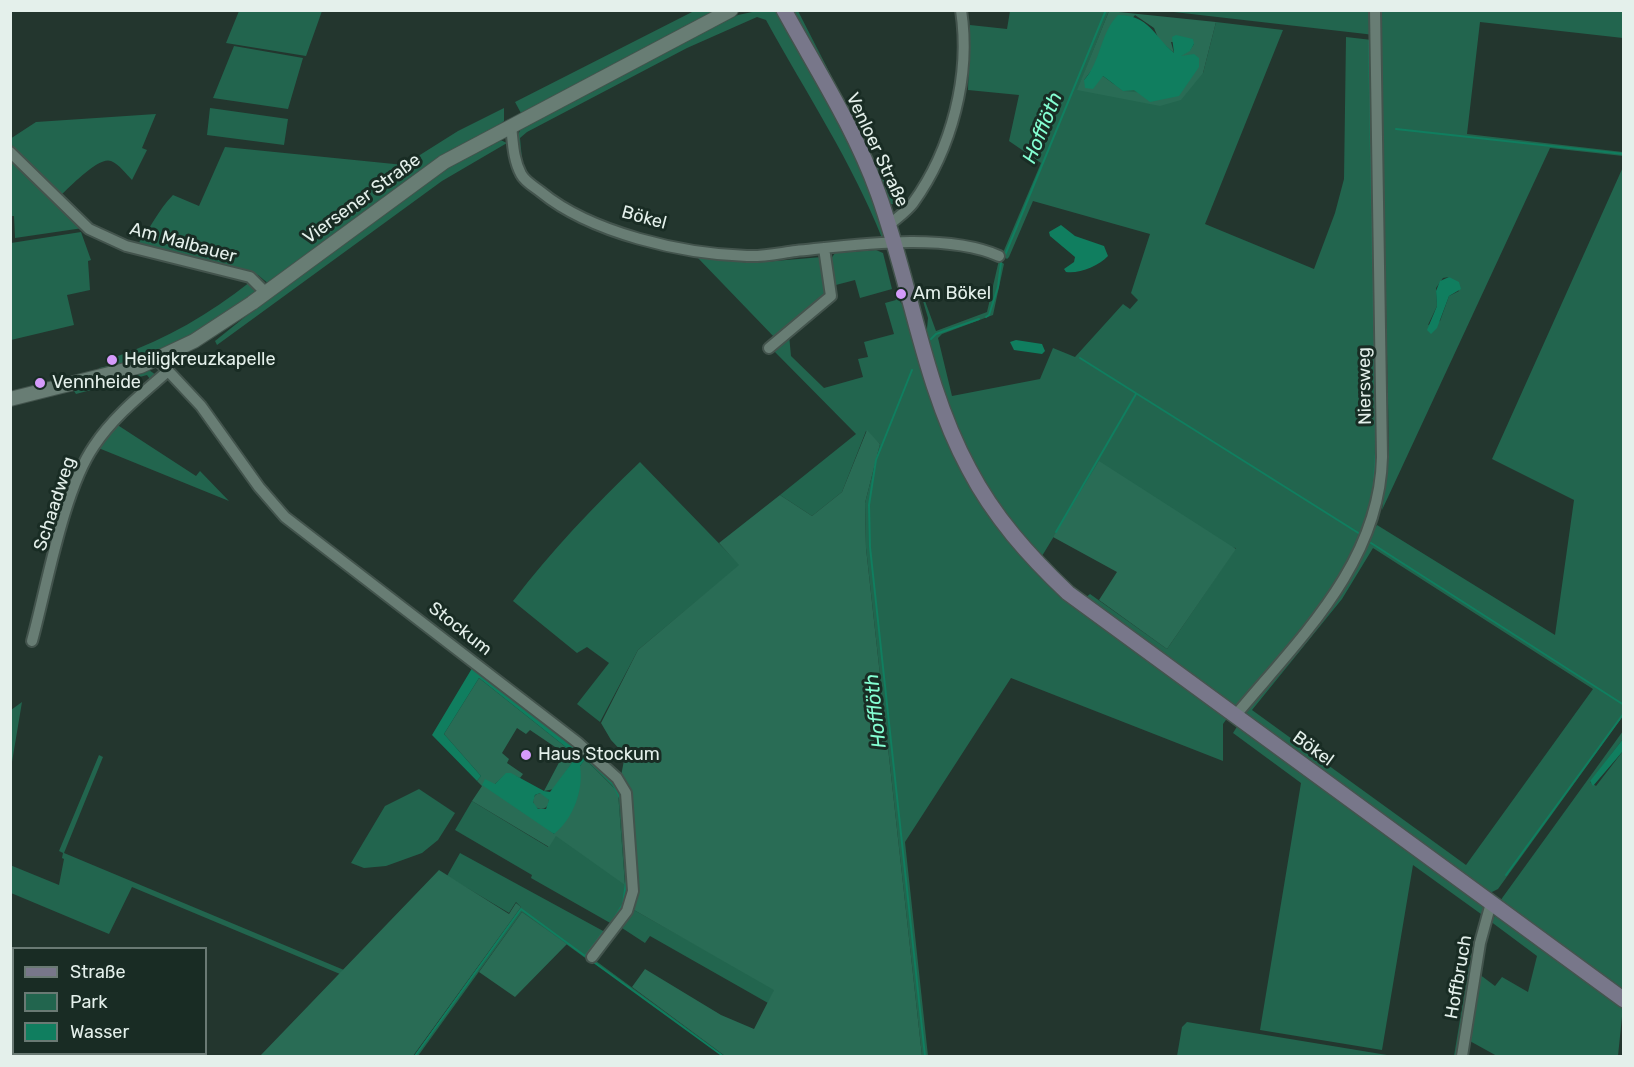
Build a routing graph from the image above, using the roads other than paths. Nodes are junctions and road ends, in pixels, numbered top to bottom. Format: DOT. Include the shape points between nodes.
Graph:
graph roads {
  1 [pos="731,10"];
  2 [pos="784,10"];
  3 [pos="961,10"];
  4 [pos="1375,10"];
  5 [pos="512,126"];
  6 [pos="10,152"];
  7 [pos="889,225"];
  8 [pos="895,244"];
  9 [pos="824,248"];
  10 [pos="999,256"];
  11 [pos="266,293"];
  12 [pos="769,348"];
  13 [pos="157,359"];
  14 [pos="168,371"];
  15 [pos="10,399"];
  16 [pos="994,512"];
  17 [pos="32,641"];
  18 [pos="1235,716"];
  19 [pos="1491,903"];
  20 [pos="592,957"];
  21 [pos="1623,1000"];
  22 [pos="1462,1056"];
  1 -- 5 [label="street, Viersener Straße"];
  2 -- 7 [label="main road, Venloer Straße" via="847,126"];
  3 -- 7 [label="street" via="963,69 955,112 940,154 912,204"];
  4 -- 18 [label="street, Niersweg" via="1382,456 1379,493 1366,537 1345,578"];
  5 -- 9 [label="street, Bökel" via="515,159 522,177 558,206 590,223 681,248 748,256"];
  5 -- 11 [label="street, Viersener Straße" via="418,179"];
  6 -- 11 [label="street, Am Malbauer" via="89,229 126,246 250,278"];
  7 -- 8 [label="main road, Venloer Straße"];
  8 -- 9 [label="street, Bökel"];
  8 -- 10 [label="street, Bökel" via="951,243"];
  8 -- 16 [label="main road, Venloer Straße" via="949,428"];
  9 -- 12 [label="street" via="831,296"];
  11 -- 13 [label="street, Viersener Straße" via="208,333"];
  13 -- 14 [label="street, Stockum"];
  13 -- 15 [label="street, Viersener Straße" via="97,379"];
  14 -- 17 [label="street, Schaadweg" via="115,419 86,459 68,506"];
  14 -- 20 [label="street, Stockum" via="201,406 285,517 568,735 617,778 626,793 633,891 627,911"];
  16 -- 18 [label="main road, Bökel" via="1029,555 1068,593"];
  18 -- 19 [label="main road, Bökel"];
  19 -- 21 [label="main road, Bökel"];
  19 -- 22 [label="street, Hoffbruch" via="1480,943"];
}
